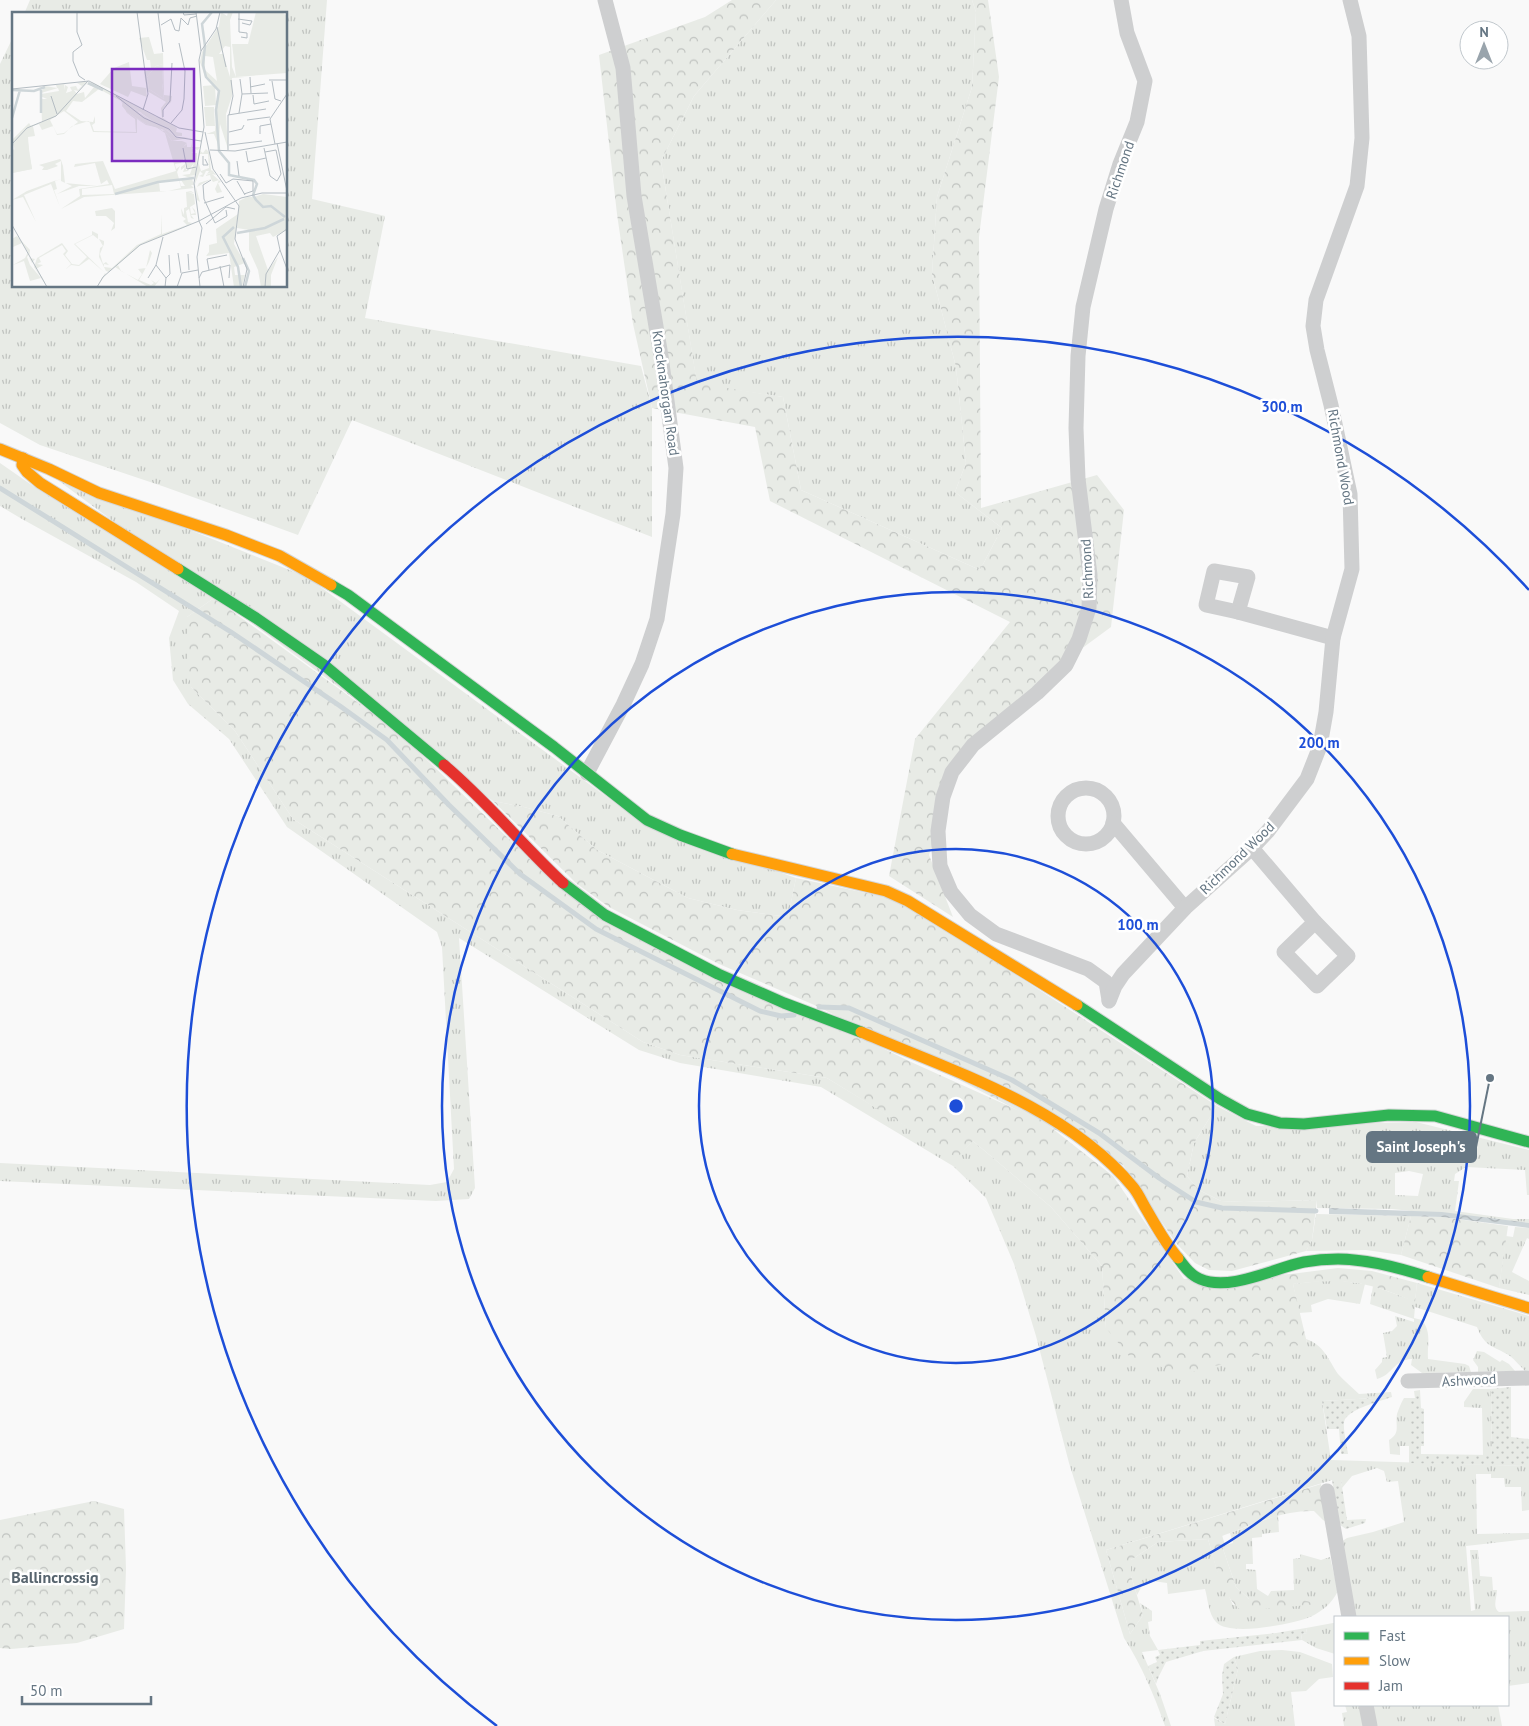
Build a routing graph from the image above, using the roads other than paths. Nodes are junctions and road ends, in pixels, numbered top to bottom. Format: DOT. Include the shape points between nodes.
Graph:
graph roads {
  1 [pos="605,0"];
  2 [pos="1121,0"];
  3 [pos="1350,0"];
  4 [pos="0,449"];
  5 [pos="23,458"];
  6 [pos="1238,612"];
  7 [pos="1333,638"];
  8 [pos="587,772"];
  9 [pos="1113,823"];
  10 [pos="1252,848"];
  11 [pos="1185,908"];
  12 [pos="1316,922"];
  13 [pos="1109,1000"];
  14 [pos="1102,1021"];
  15 [pos="1529,1142"];
  16 [pos="1529,1308"];
  17 [pos="1529,1378"];
  18 [pos="1408,1382"];
  19 [pos="1327,1491"];
  20 [pos="1349,1616"];
  21 [pos="1366,1706"];
  22 [pos="1370,1726"];
  1 -- 8 [label="street, Knocknahorgan Road" via="623,68 634,196 676,468 658,619 623,705"];
  2 -- 13 [label="street, Richmond" via="1127,33 1145,81 1137,122 1106,209 1083,307 1076,428 1078,479 1090,575 1089,608 1066,665 973,745 952,772 943,797 938,831 940,866 952,892 970,915 996,934 1088,969 1106,982"];
  3 -- 7 [label="street, Richmond Wood" via="1359,36 1362,138 1357,186 1316,300 1313,326 1350,494 1352,570"];
  4 -- 5 [label="street"];
  5 -- 8 [label="street" via="99,492 226,535 309,571 348,595"];
  5 -- 16 [label="street" via="22,465 40,483 256,618 324,665 446,766 537,859 571,890 606,915 718,974 1008,1094 1071,1131 1101,1154 1134,1188 1169,1248 1187,1270 1200,1279 1217,1283 1241,1280 1304,1262 1339,1259 1406,1270"];
  6 -- 7 [label="street"];
  7 -- 10 [label="street, Richmond Wood" via="1320,746 1307,779"];
  8 -- 14 [label="street" via="647,820 680,836 739,856 886,891 908,901"];
  9 -- 11 [label="street"];
  10 -- 11 [label="street, Richmond Wood"];
  10 -- 12 [label="street"];
  11 -- 13 [label="street, Richmond Wood" via="1123,974"];
  13 -- 14 [label="street, Richmond Wood"];
  14 -- 15 [label="street" via="1220,1099 1263,1120 1304,1124 1415,1115 1442,1118"];
  17 -- 18 [label="street, Ashwood"];
  19 -- 20 [label="street"];
  21 -- 22 [label="street"];
}
